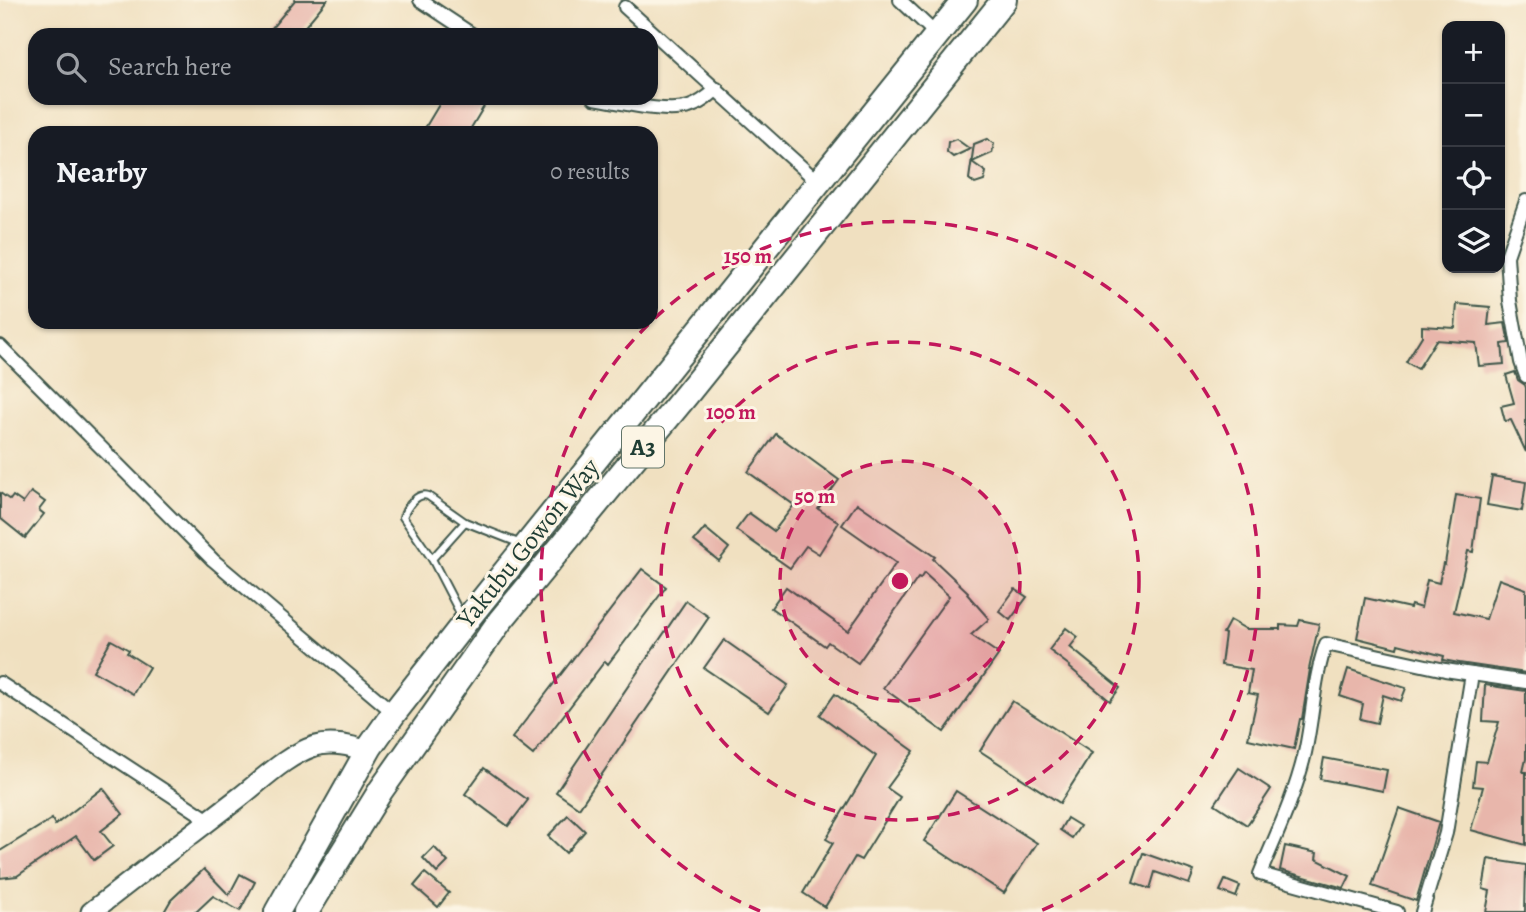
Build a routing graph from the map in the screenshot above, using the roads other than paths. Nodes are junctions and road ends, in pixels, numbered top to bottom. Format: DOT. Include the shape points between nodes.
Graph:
graph roads {
  1 [pos="420,0"];
  2 [pos="900,0"];
  3 [pos="965,0"];
  4 [pos="1003,0"];
  5 [pos="625,7"];
  6 [pos="462,28"];
  7 [pos="649,28"];
  8 [pos="937,35"];
  9 [pos="658,36"];
  10 [pos="717,89"];
  11 [pos="638,105"];
  12 [pos="818,182"];
  13 [pos="1526,201"];
  14 [pos="759,255"];
  15 [pos="784,274"];
  16 [pos="0,346"];
  17 [pos="1526,376"];
  18 [pos="465,522"];
  19 [pos="526,547"];
  20 [pos="432,559"];
  21 [pos="465,623"];
  22 [pos="1472,674"];
  23 [pos="1526,682"];
  24 [pos="0,683"];
  25 [pos="394,713"];
  26 [pos="368,751"];
  27 [pos="209,820"];
  28 [pos="91,912"];
  29 [pos="277,912"];
  30 [pos="307,912"];
  31 [pos="1397,912"];
  32 [pos="1422,912"];
  1 -- 6 [label="street"];
  2 -- 8 [label="street"];
  3 -- 8 [label="highway, Yakubu Gowon Way / A3"];
  4 -- 15 [label="highway, Yakubu Gowon Way / A3"];
  5 -- 7 [label="street"];
  8 -- 12 [label="highway, Yakubu Gowon Way / A3"];
  9 -- 10 [label="street"];
  10 -- 11 [label="street" via="689,107"];
  10 -- 12 [label="street"];
  12 -- 14 [label="highway, Yakubu Gowon Way / A3"];
  13 -- 17 [label="street" via="1507,257 1510,301"];
  14 -- 15 [label="highway"];
  14 -- 19 [label="highway, Yakubu Gowon Way / A3"];
  15 -- 30 [label="highway, Yakubu Gowon Way / A3" via="500,621 381,790"];
  16 -- 25 [label="street" via="213,560"];
  18 -- 19 [label="lane"];
  18 -- 20 [label="lane"];
  18 -- 20 [label="lane" via="428,496 419,495 404,517"];
  19 -- 21 [label="highway, Yakubu Gowon Way / A3"];
  20 -- 21 [label="lane"];
  21 -- 25 [label="highway, Yakubu Gowon Way / A3"];
  22 -- 23 [label="street"];
  22 -- 31 [label="street" via="1326,644 1320,661 1305,755 1294,794 1260,874"];
  22 -- 32 [label="street" via="1446,833"];
  24 -- 27 [label="street"];
  25 -- 26 [label="highway, Yakubu Gowon Way / A3"];
  26 -- 27 [label="street" via="337,744 316,746 293,757"];
  26 -- 29 [label="highway, Yakubu Gowon Way / A3"];
  27 -- 28 [label="street"];
}
